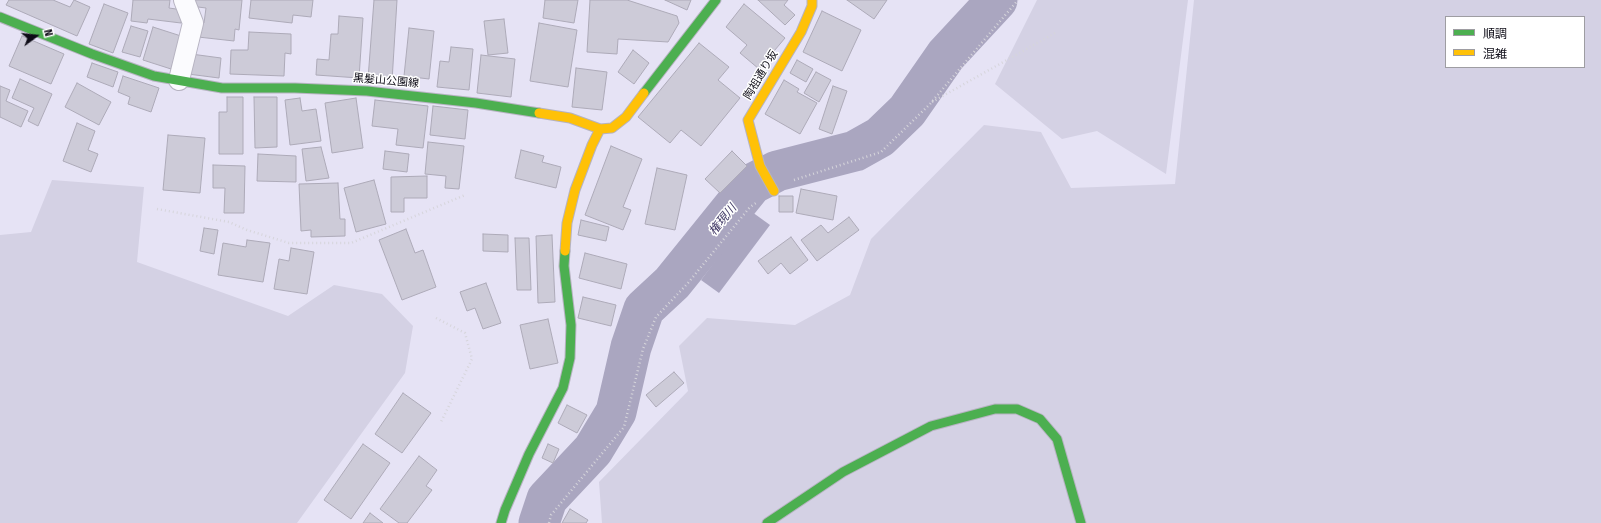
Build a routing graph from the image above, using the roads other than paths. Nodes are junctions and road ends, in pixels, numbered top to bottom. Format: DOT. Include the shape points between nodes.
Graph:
graph roads {
  1 [pos="184,0"];
  2 [pos="716,0"];
  3 [pos="812,0"];
  4 [pos="0,17"];
  5 [pos="179,80"];
  6 [pos="600,129"];
  7 [pos="772,189"];
  8 [pos="501,523"];
  9 [pos="767,523"];
  10 [pos="1081,523"];
  1 -- 5 [label="street" via="193,23"];
  2 -- 6 [label="street" via="626,117 612,128"];
  3 -- 7 [label="street, 陶祖通り坂" via="801,32 748,120 760,166"];
  4 -- 5 [label="street, 黒髪山公園線" via="154,76"];
  5 -- 6 [label="street, 黒髪山公園線" via="222,88 367,90 563,117"];
  6 -- 8 [label="street" via="574,190 567,224 564,266 571,325 570,358 562,388 529,454 504,510"];
  9 -- 10 [label="street" via="843,472 931,426 995,409 1018,410 1040,419 1056,439"];
}
